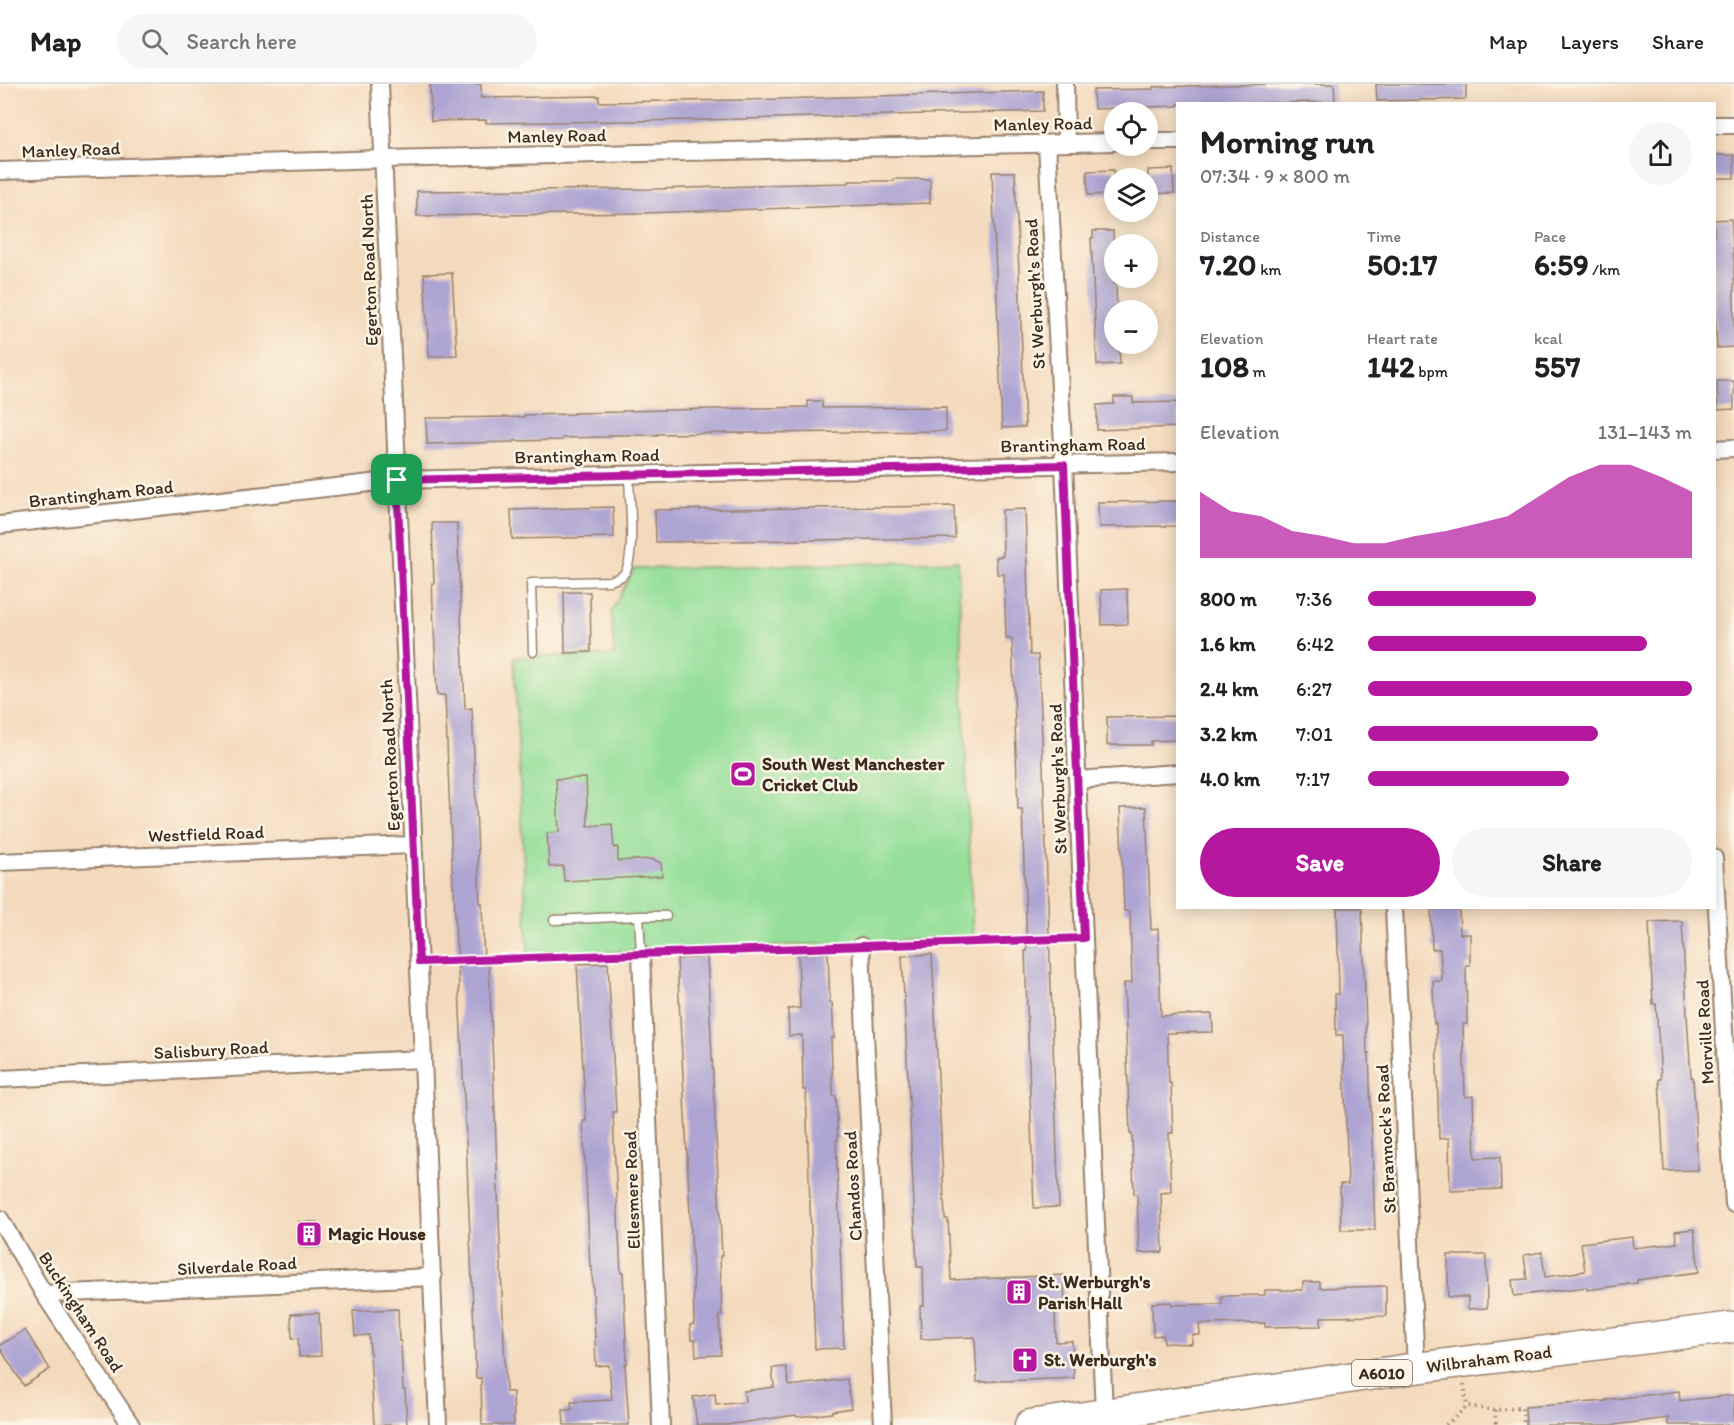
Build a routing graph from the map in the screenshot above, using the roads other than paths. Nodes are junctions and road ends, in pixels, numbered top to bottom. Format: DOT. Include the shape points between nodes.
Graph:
graph roads {
  1 [pos="380,84"];
  2 [pos="1065,84"];
  3 [pos="1716,125"];
  4 [pos="1734,125"];
  5 [pos="1158,141"];
  6 [pos="1176,141"];
  7 [pos="1104,142"];
  8 [pos="1047,144"];
  9 [pos="1066,144"];
  10 [pos="384,159"];
  11 [pos="0,171"];
  12 [pos="1734,448"];
  13 [pos="1716,449"];
  14 [pos="1176,462"];
  15 [pos="1064,465"];
  16 [pos="629,475"];
  17 [pos="397,480"];
  18 [pos="0,525"];
  19 [pos="533,652"];
  20 [pos="1176,773"];
  21 [pos="1077,780"];
  22 [pos="413,845"];
  23 [pos="0,862"];
  24 [pos="1716,893"];
  25 [pos="1394,909"];
  26 [pos="666,915"];
  27 [pos="639,916"];
  28 [pos="554,920"];
  29 [pos="861,946"];
  30 [pos="641,954"];
  31 [pos="423,1059"];
  32 [pos="0,1079"];
  33 [pos="1734,1204"];
  34 [pos="0,1219"];
  35 [pos="433,1276"];
  36 [pos="44,1294"];
  37 [pos="1734,1327"];
  38 [pos="1416,1368"];
  39 [pos="1104,1413"];
  40 [pos="131,1425"];
  41 [pos="438,1425"];
  42 [pos="661,1425"];
  43 [pos="883,1425"];
  44 [pos="1030,1425"];
  1 -- 10 [label="street, Egerton Road North"];
  2 -- 9 [label="street"];
  3 -- 4 [label="street"];
  5 -- 6 [label="street"];
  7 -- 9 [label="street, Manley Road"];
  8 -- 9 [label="street, Manley Road"];
  8 -- 10 [label="street, Manley Road"];
  8 -- 15 [label="street, St Werburgh's Road"];
  10 -- 11 [label="street, Manley Road"];
  10 -- 17 [label="street, Egerton Road North"];
  12 -- 13 [label="street"];
  14 -- 15 [label="street, Brantingham Road"];
  15 -- 16 [label="street, Brantingham Road"];
  15 -- 21 [label="street, St Werburgh's Road"];
  16 -- 17 [label="street, Brantingham Road"];
  16 -- 19 [label="lane" via="631,553 627,569 617,579 531,583"];
  17 -- 18 [label="street, Brantingham Road"];
  17 -- 22 [label="street, Egerton Road North"];
  20 -- 21 [label="street"];
  21 -- 39 [label="street, St Werburgh's Road"];
  22 -- 23 [label="street, Westfield Road"];
  22 -- 31 [label="street, Egerton Road North"];
  24 -- 33 [label="street, Morville Road"];
  25 -- 38 [label="street, St Brannock's Road"];
  26 -- 27 [label="lane"];
  27 -- 28 [label="lane"];
  27 -- 30 [label="lane"];
  29 -- 43 [label="street, Chandos Road"];
  30 -- 42 [label="street, Ellesmere Road"];
  31 -- 32 [label="street, Salisbury Road"];
  31 -- 35 [label="street, Egerton Road North"];
  34 -- 36 [label="street, Buckingham Road"];
  35 -- 36 [label="street, Silverdale Road"];
  35 -- 41 [label="street, Egerton Road North"];
  36 -- 40 [label="street, Buckingham Road"];
  37 -- 38 [label="highway, Wilbraham Road / A6010"];
  38 -- 39 [label="highway, Wilbraham Road / A6010"];
  39 -- 44 [label="highway, Wilbraham Road / A6010"];
}
